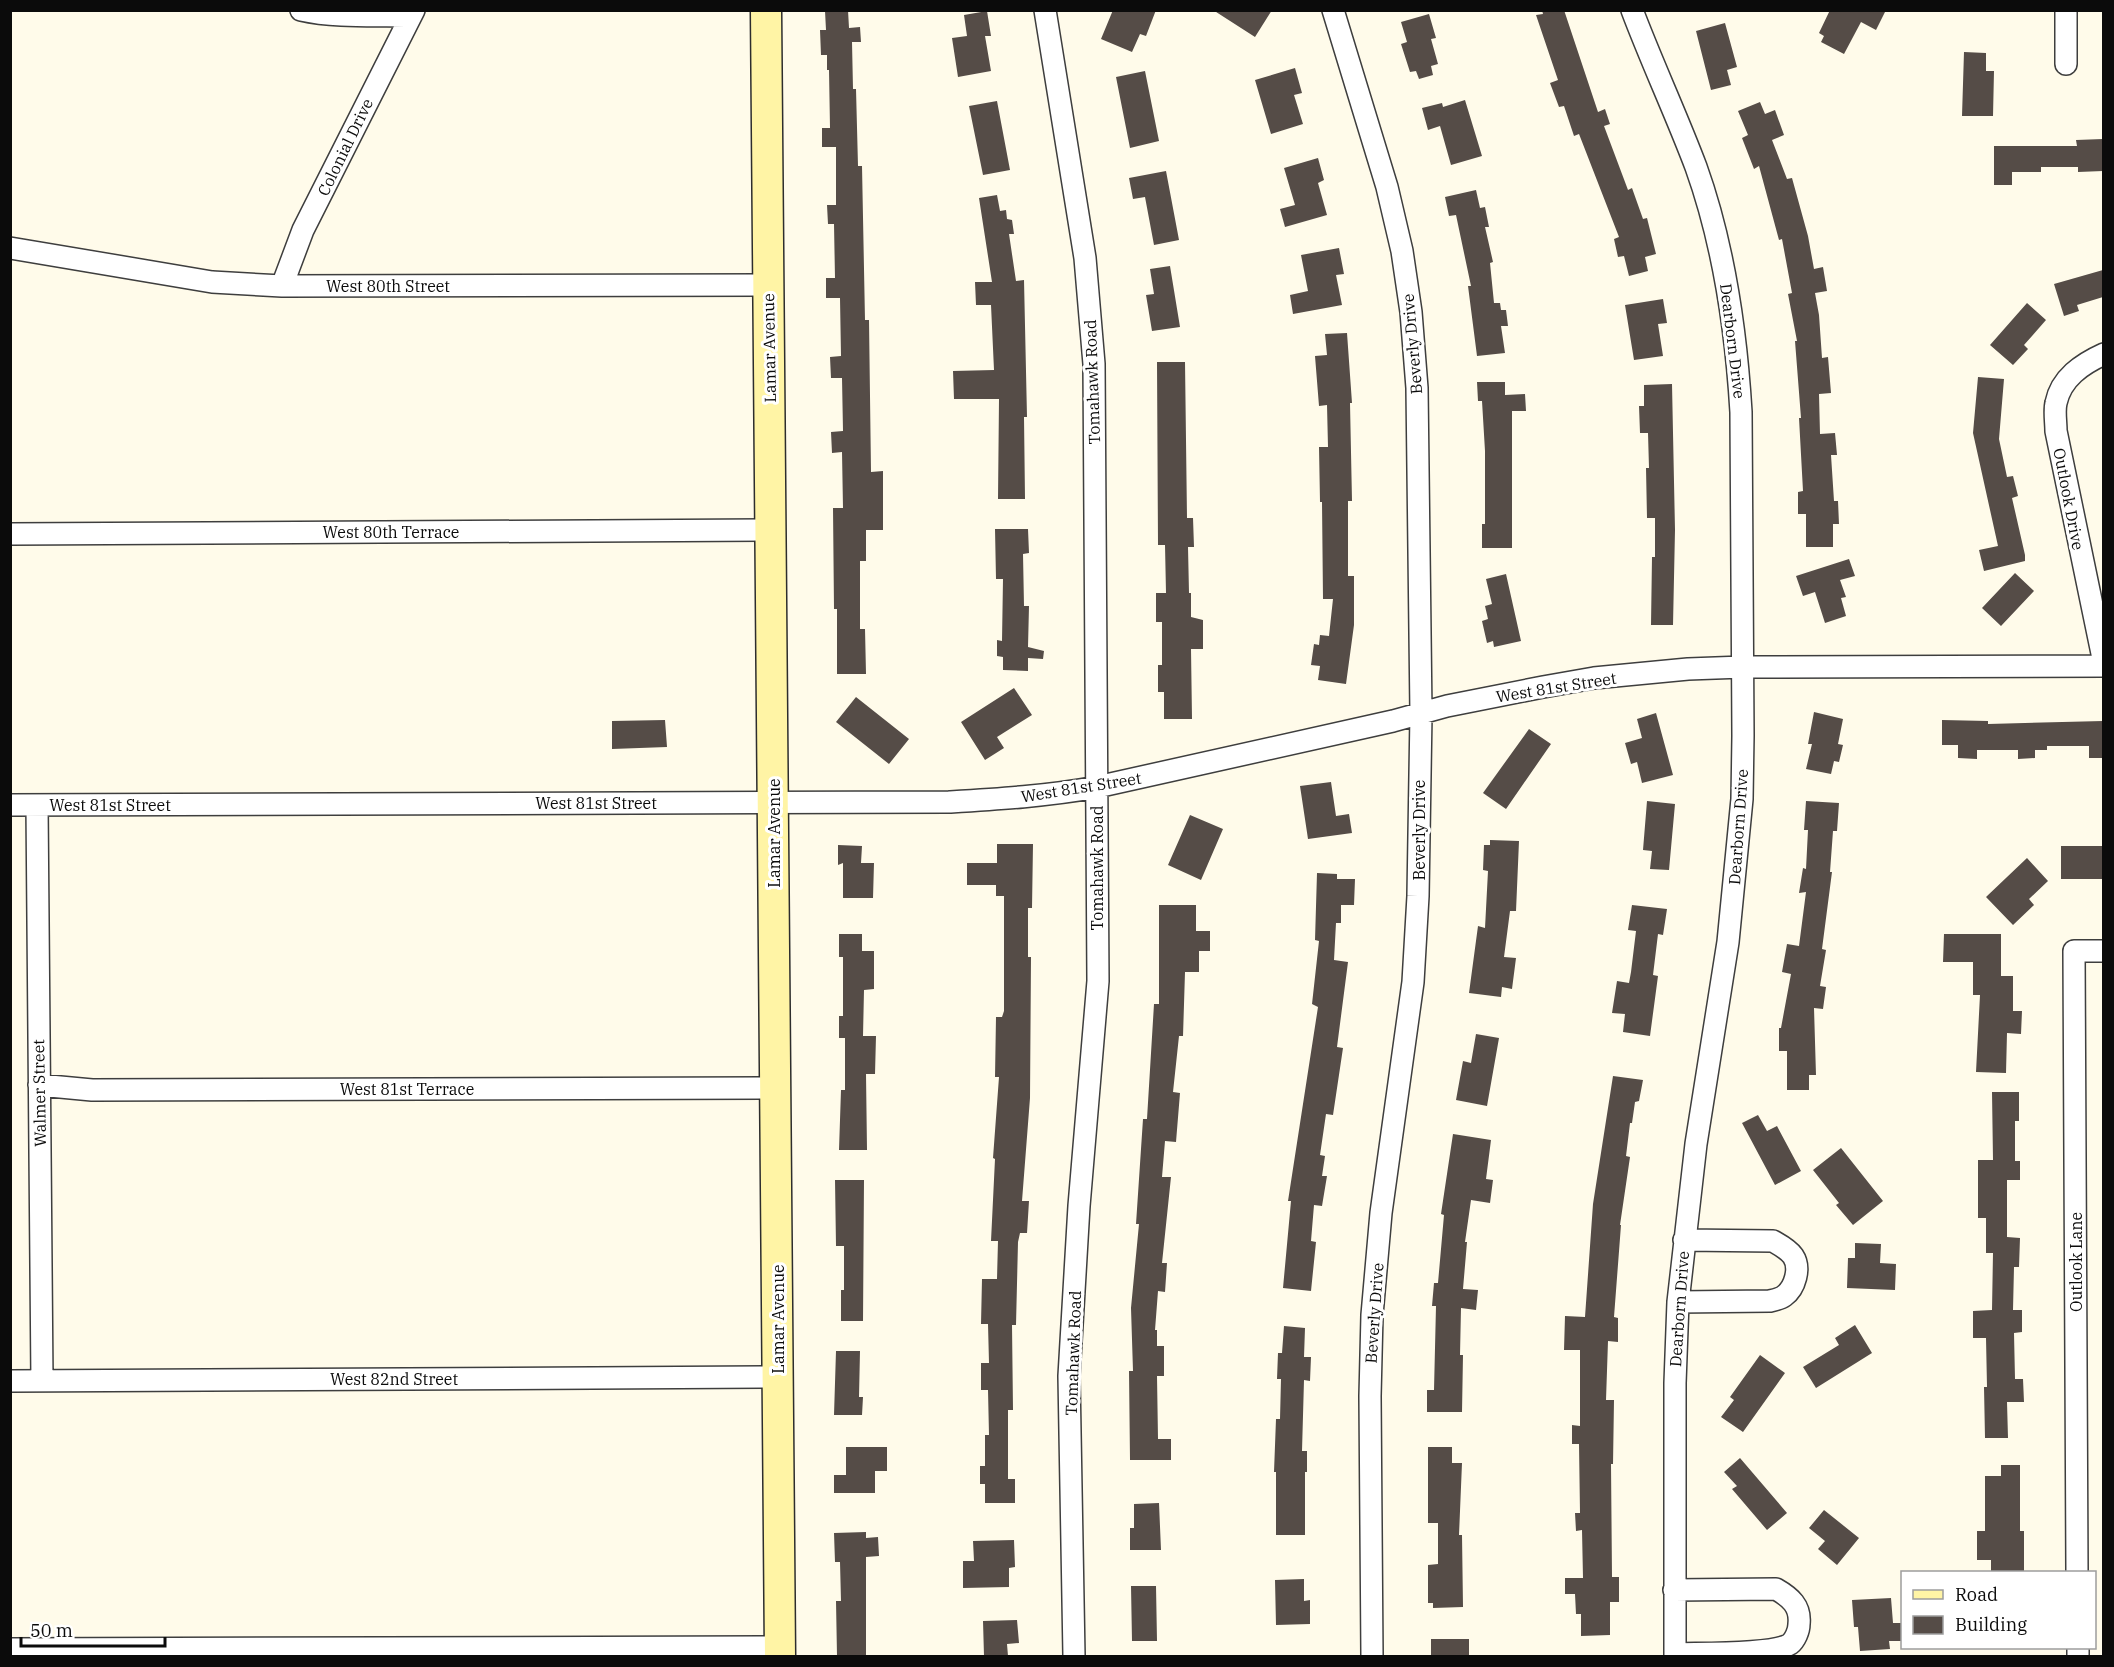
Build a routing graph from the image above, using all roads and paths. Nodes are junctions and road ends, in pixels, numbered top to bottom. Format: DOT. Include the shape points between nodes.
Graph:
graph roads {
  1 [pos="301,10"];
  2 [pos="766,10"];
  3 [pos="1045,10"];
  4 [pos="1333,10"];
  5 [pos="1632,10"];
  6 [pos="2066,10"];
  7 [pos="413,14"];
  8 [pos="2066,64"];
  9 [pos="10,248"];
  10 [pos="768,285"];
  11 [pos="282,286"];
  12 [pos="2103,354"];
  13 [pos="771,530"];
  14 [pos="10,534"];
  15 [pos="2103,665"];
  16 [pos="1743,668"];
  17 [pos="1421,714"];
  18 [pos="1097,787"];
  19 [pos="773,802"];
  20 [pos="10,805"];
  21 [pos="37,805"];
  22 [pos="2103,951"];
  23 [pos="39,1085"];
  24 [pos="776,1088"];
  25 [pos="1684,1240"];
  26 [pos="1678,1302"];
  27 [pos="778,1377"];
  28 [pos="10,1380"];
  29 [pos="42,1380"];
  30 [pos="2077,1571"];
  31 [pos="1674,1590"];
  32 [pos="10,1649"];
  33 [pos="780,1652"];
  34 [pos="1675,1655"];
  35 [pos="1074,1656"];
  36 [pos="1372,1656"];
  1 -- 7 [label="street" via="345,15"];
  2 -- 10 [label="street, Lamar Avenue"];
  3 -- 18 [label="street, Tomahawk Road" via="1085,258 1094,364"];
  4 -- 17 [label="street, Beverly Drive" via="1387,187 1411,312 1417,388"];
  5 -- 16 [label="street, Dearborn Drive" via="1696,168 1727,286 1741,412"];
  6 -- 8 [label="street"];
  7 -- 11 [label="street, Colonial Drive" via="303,230"];
  9 -- 11 [label="street, West 80th Street" via="212,282"];
  10 -- 11 [label="street, West 80th Street"];
  10 -- 13 [label="street, Lamar Avenue"];
  12 -- 15 [label="street, Outlook Drive" via="2067,379 2056,403 2056,431"];
  13 -- 14 [label="street, West 80th Terrace"];
  13 -- 19 [label="street, Lamar Avenue"];
  15 -- 16 [label="street, West 81st Street"];
  16 -- 17 [label="street, West 81st Street" via="1594,678"];
  16 -- 25 [label="street, Dearborn Drive" via="1742,799 1735,876"];
  17 -- 18 [label="street, West 81st Street"];
  17 -- 36 [label="street, Beverly Drive" via="1413,982 1381,1214 1372,1315"];
  18 -- 19 [label="street, West 81st Street" via="949,802"];
  18 -- 35 [label="street, Tomahawk Road" via="1098,981 1069,1376"];
  19 -- 21 [label="street, West 81st Street"];
  19 -- 24 [label="street, Lamar Avenue"];
  20 -- 21 [label="street, West 81st Street"];
  21 -- 23 [label="street, Walmer Street"];
  22 -- 30 [label="street, Outlook Lane" via="2074,951"];
  23 -- 24 [label="street, West 81st Terrace" via="92,1090"];
  23 -- 29 [label="street, Walmer Street"];
  24 -- 27 [label="street, Lamar Avenue"];
  25 -- 26 [label="street, Dearborn Drive"];
  25 -- 26 [label="street" via="1773,1241 1795,1258 1797,1273 1795,1284 1783,1297 1770,1301"];
  26 -- 31 [label="street, Dearborn Drive"];
  27 -- 29 [label="street, West 82nd Street"];
  27 -- 33 [label="street, Lamar Avenue"];
  28 -- 29 [label="street, West 82nd Street"];
  31 -- 34 [label="street, Dearborn Drive"];
  31 -- 34 [label="street" via="1776,1589 1789,1597 1800,1617 1799,1630 1791,1643 1776,1650"];
  32 -- 33 [label="street"];
}
